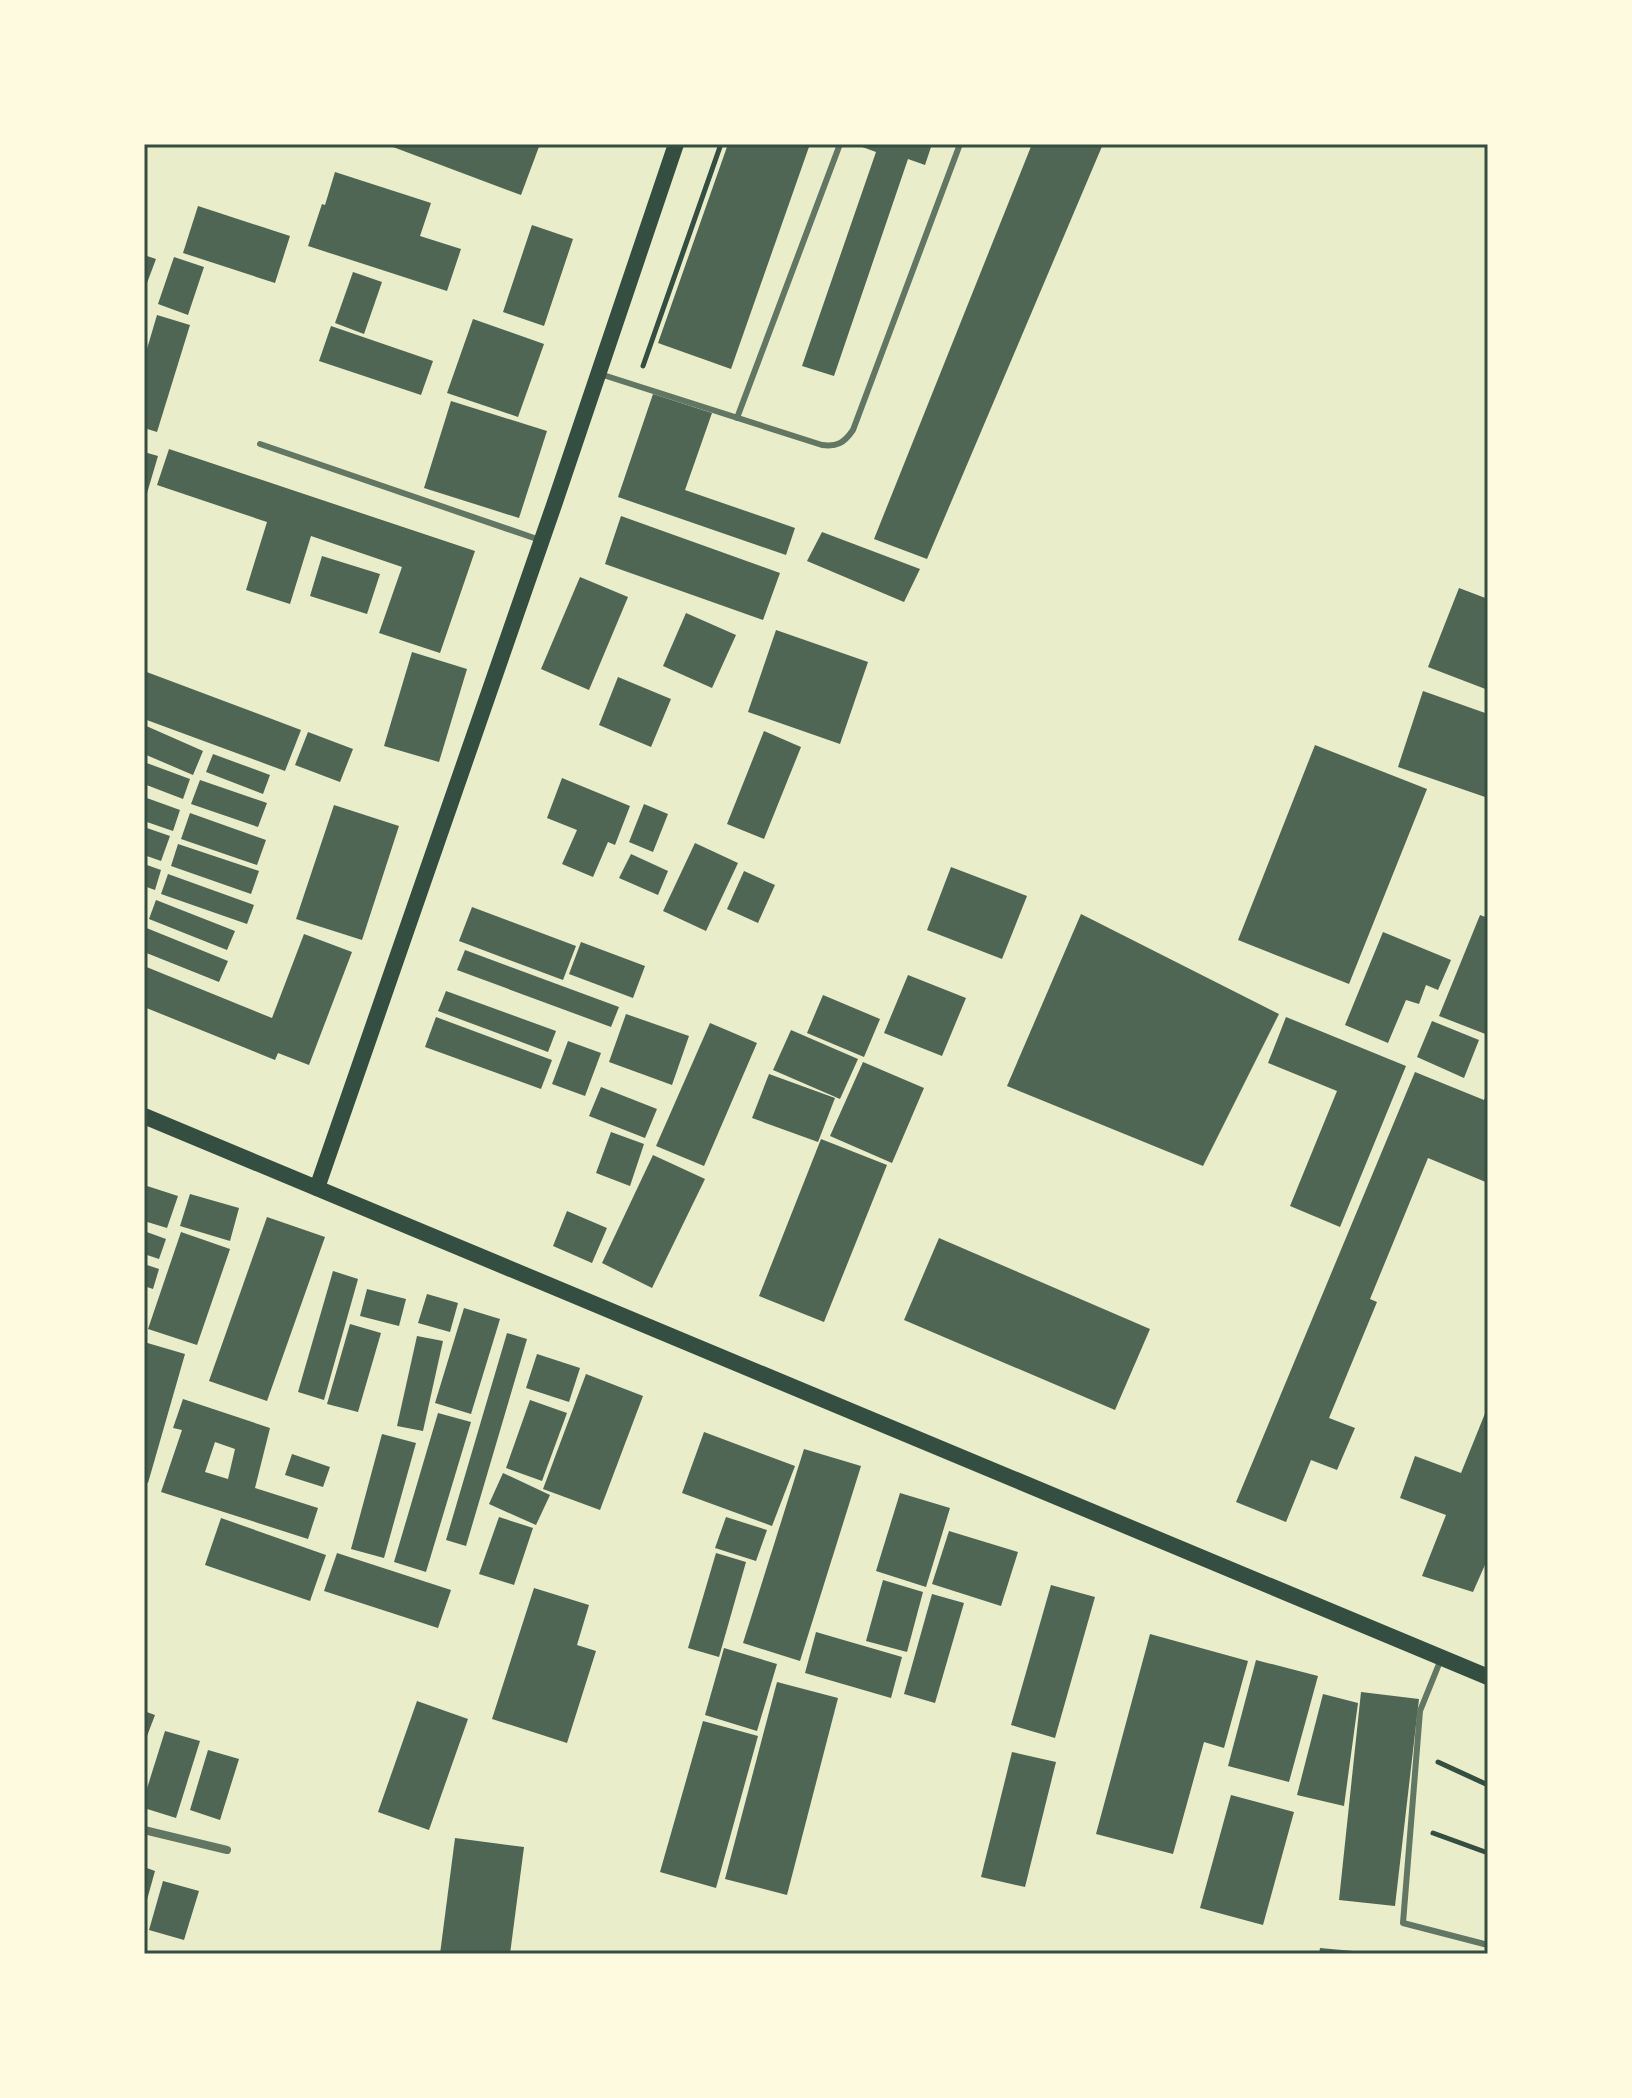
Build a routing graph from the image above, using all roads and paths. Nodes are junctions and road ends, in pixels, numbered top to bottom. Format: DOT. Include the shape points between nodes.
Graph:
graph roads {
  1 [pos="676,144"];
  2 [pos="721,144"];
  3 [pos="840,144"];
  4 [pos="960,144"];
  5 [pos="643,367"];
  6 [pos="598,374"];
  7 [pos="737,418"];
  8 [pos="260,444"];
  9 [pos="542,541"];
  10 [pos="144,1116"];
  11 [pos="317,1188"];
  12 [pos="1442,1657"];
  13 [pos="1488,1677"];
  14 [pos="1416,1753"];
  15 [pos="1488,1785"];
  16 [pos="1412,1826"];
  17 [pos="144,1830"];
  18 [pos="227,1850"];
  19 [pos="1488,1853"];
  20 [pos="1488,1945"];
  1 -- 6 [label="main road"];
  2 -- 5 [label="path"];
  3 -- 7 [label="lane"];
  4 -- 7 [label="lane" via="847,440 834,447 822,445"];
  6 -- 7 [label="lane"];
  6 -- 9 [label="main road"];
  8 -- 9 [label="lane"];
  9 -- 11 [label="main road"];
  10 -- 11 [label="main road"];
  11 -- 12 [label="main road"];
  12 -- 13 [label="main road"];
  12 -- 14 [label="lane" via="1420,1711"];
  14 -- 15 [label="path"];
  14 -- 16 [label="lane"];
  16 -- 19 [label="path"];
  16 -- 20 [label="lane" via="1403,1923"];
  17 -- 18 [label="street"];
}
